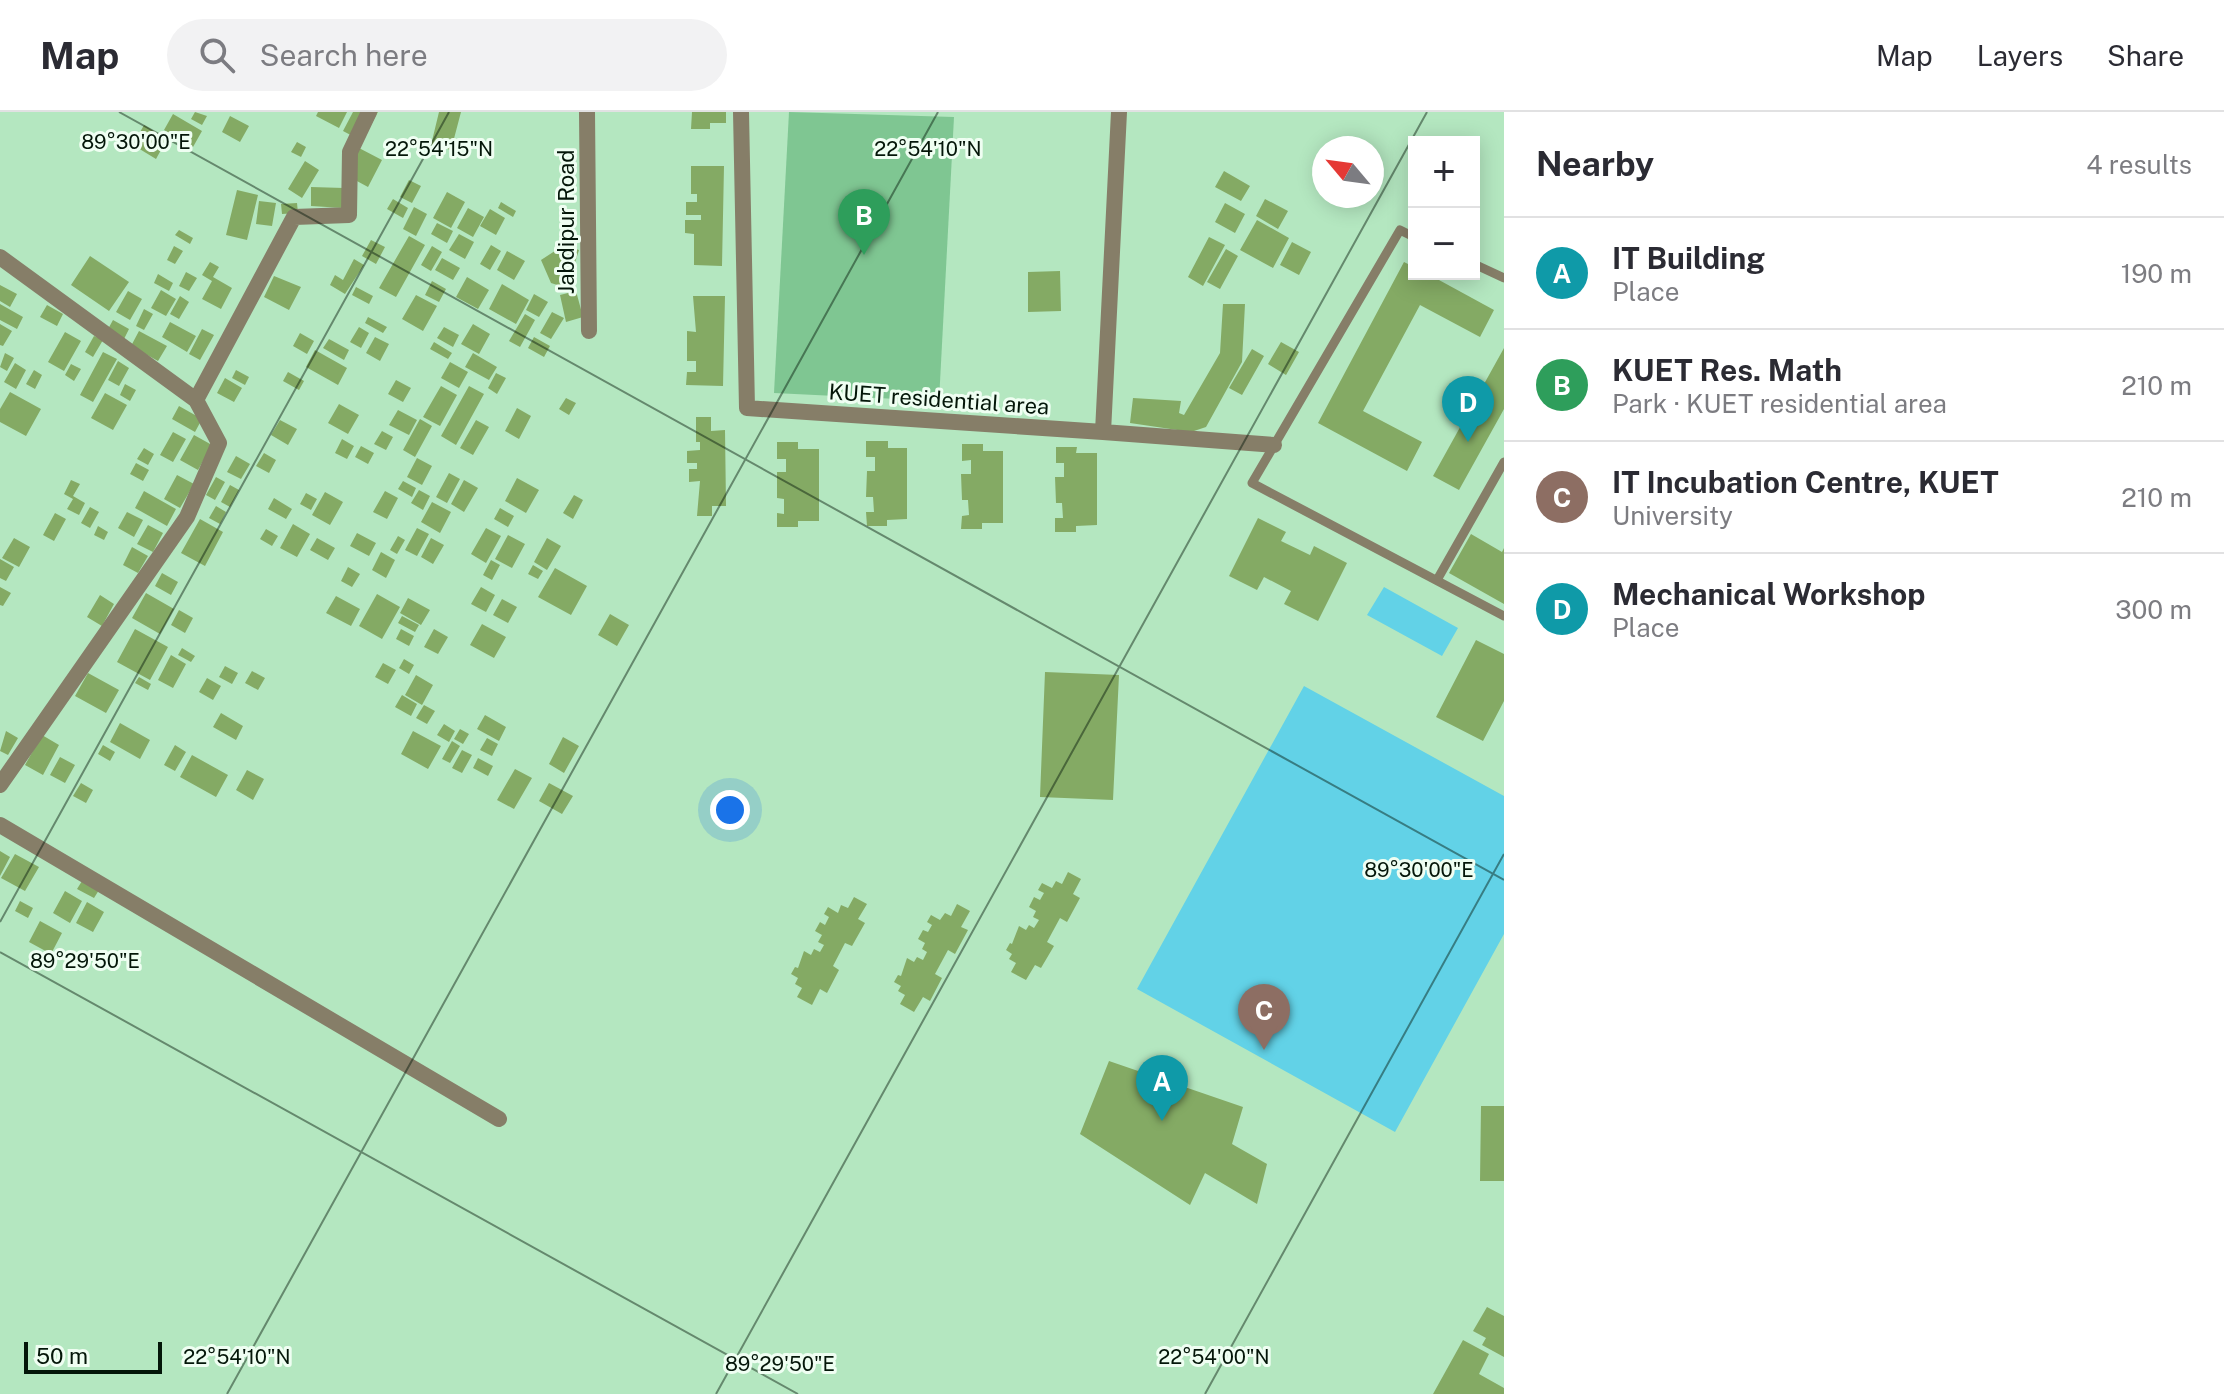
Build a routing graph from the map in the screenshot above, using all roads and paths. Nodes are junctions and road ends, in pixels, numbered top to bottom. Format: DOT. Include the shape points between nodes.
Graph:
graph roads {
  1 [pos="369,112"];
  2 [pos="587,112"];
  3 [pos="741,112"];
  4 [pos="1119,112"];
  5 [pos="1408,234"];
  6 [pos="0,257"];
  7 [pos="1480,267"];
  8 [pos="1504,278"];
  9 [pos="589,331"];
  10 [pos="196,400"];
  11 [pos="1103,432"];
  12 [pos="1274,445"];
  13 [pos="1504,462"];
  14 [pos="1437,580"];
  15 [pos="1504,616"];
  16 [pos="0,785"];
  17 [pos="0,825"];
  18 [pos="499,1119"];
  1 -- 10 [label="street" via="350,152 349,215 294,217"];
  2 -- 9 [label="street, Jabdipur Road"];
  3 -- 11 [label="street, KUET residential area" via="747,408"];
  4 -- 11 [label="street"];
  5 -- 12 [label="lane" via="1400,230"];
  6 -- 10 [label="street"];
  7 -- 8 [label="lane"];
  10 -- 16 [label="street" via="219,443 187,517"];
  11 -- 12 [label="street"];
  12 -- 14 [label="lane" via="1252,483"];
  13 -- 14 [label="lane"];
  14 -- 15 [label="lane"];
  17 -- 18 [label="street"];
}
